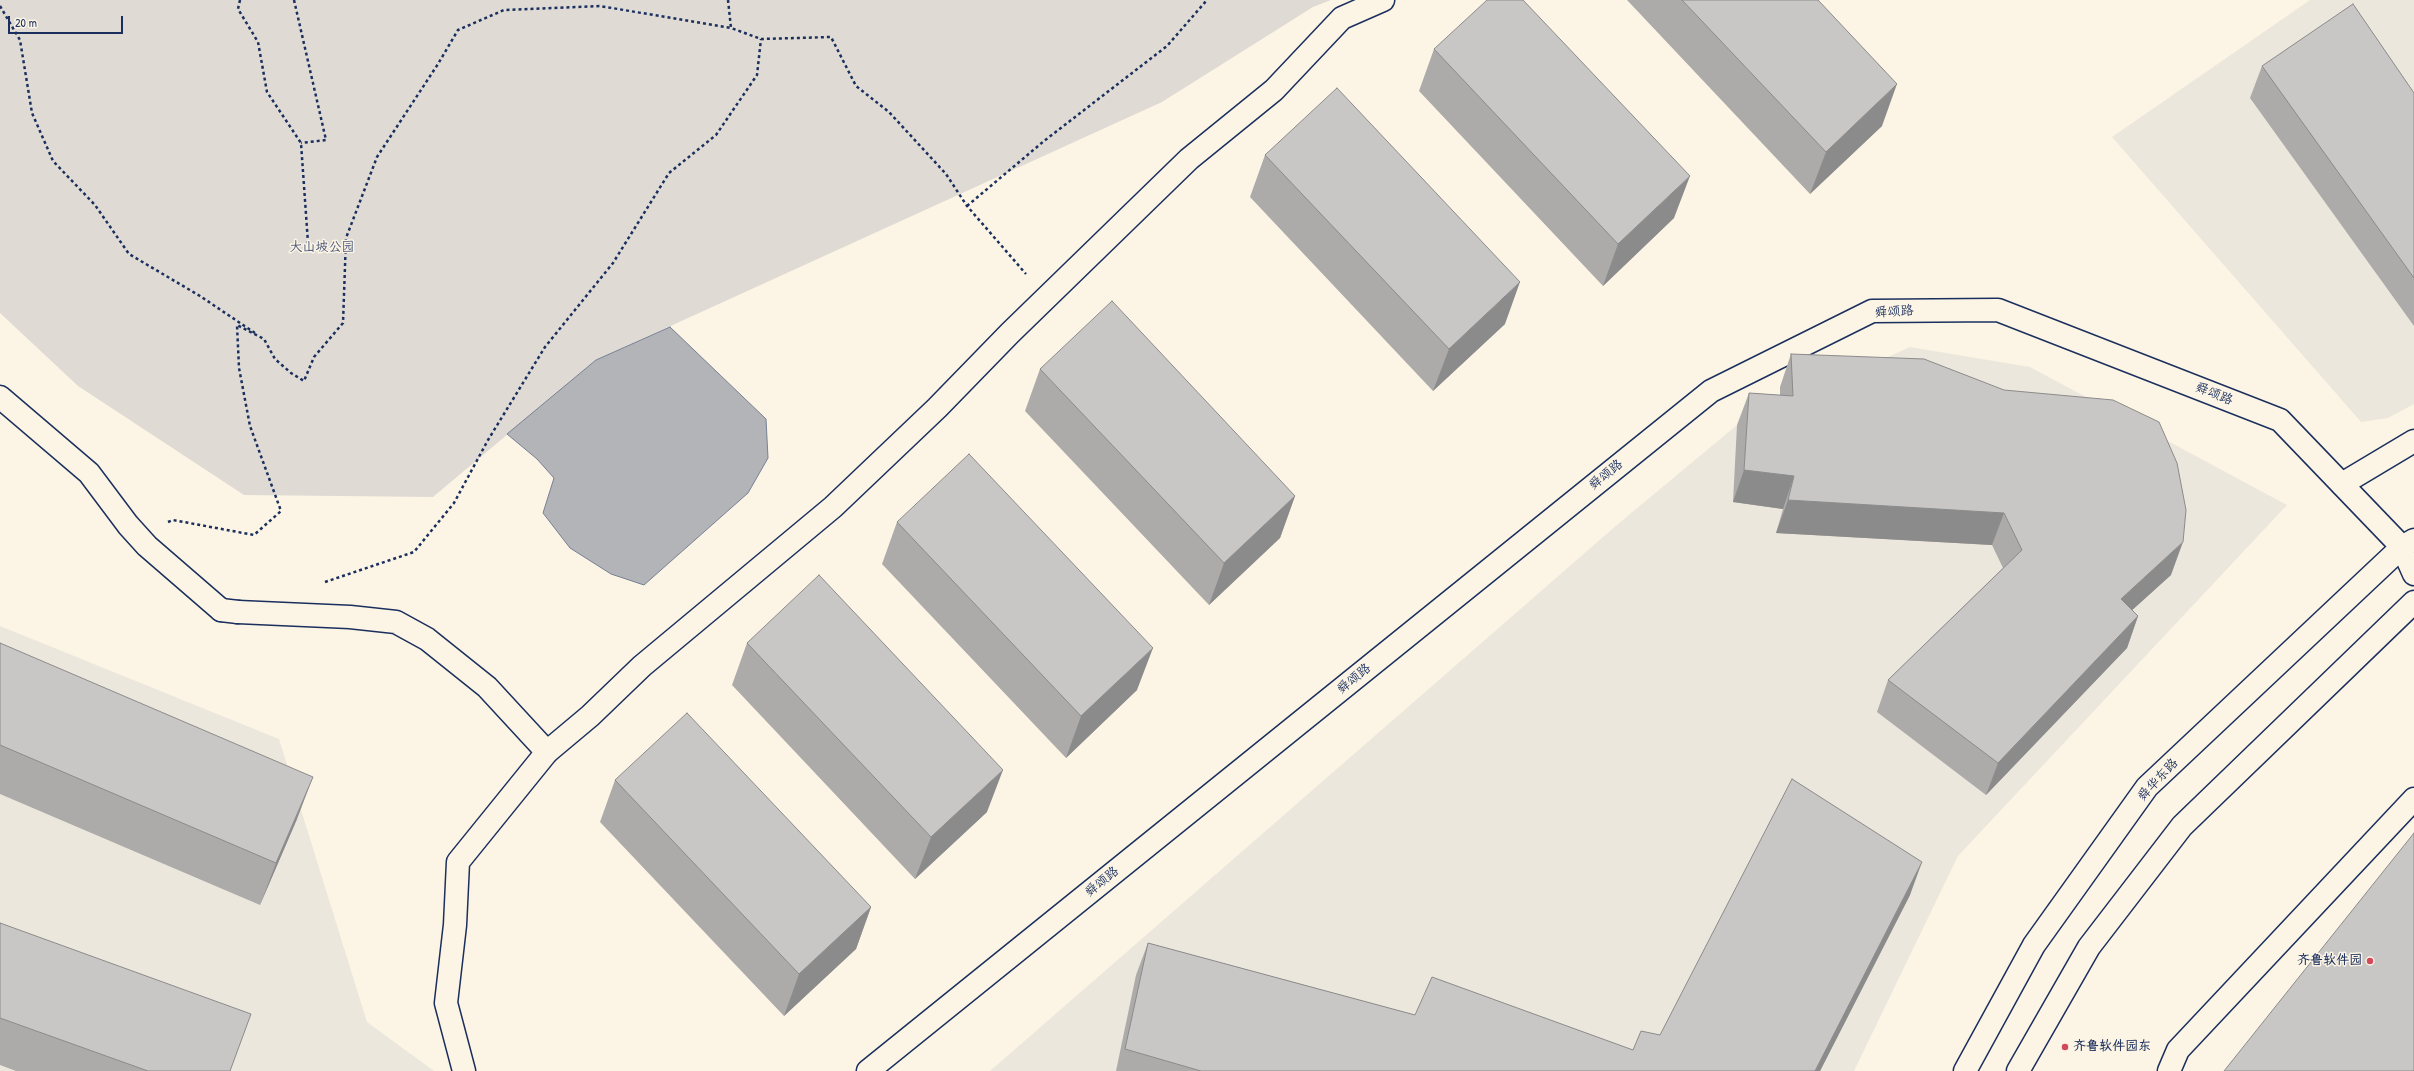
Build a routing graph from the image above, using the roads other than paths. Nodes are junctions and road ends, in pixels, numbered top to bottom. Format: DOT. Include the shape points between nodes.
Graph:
graph roads {
  1 [pos="1383,0"];
  2 [pos="0,397"];
  3 [pos="2414,441"];
  4 [pos="2342,484"];
  5 [pos="2408,544"];
  6 [pos="2414,574"];
  7 [pos="2414,602"];
  8 [pos="547,752"];
  9 [pos="2414,799"];
  10 [pos="464,1071"];
  11 [pos="868,1071"];
  12 [pos="1965,1071"];
  13 [pos="2018,1071"];
  14 [pos="2169,1071"];
  1 -- 8 [label="street" via="1342,18 1274,90 1190,159 833,507 642,666 590,716"];
  2 -- 8 [label="street" via="89,473 128,525 152,550 229,611 396,622 426,639 487,687"];
  3 -- 4 [label="street"];
  4 -- 5 [label="street, 舜颂路"];
  4 -- 11 [label="street, 舜颂路" via="2280,420 1998,310 1872,311 1711,391"];
  5 -- 6 [label="street, 舜颂路"];
  5 -- 12 [label="street, 舜华东路" via="2147,787 2034,945"];
  7 -- 13 [label="street" via="2182,826 2089,947"];
  8 -- 10 [label="street" via="458,862 455,925 446,1003"];
  9 -- 14 [label="street" via="2178,1050"];
}
